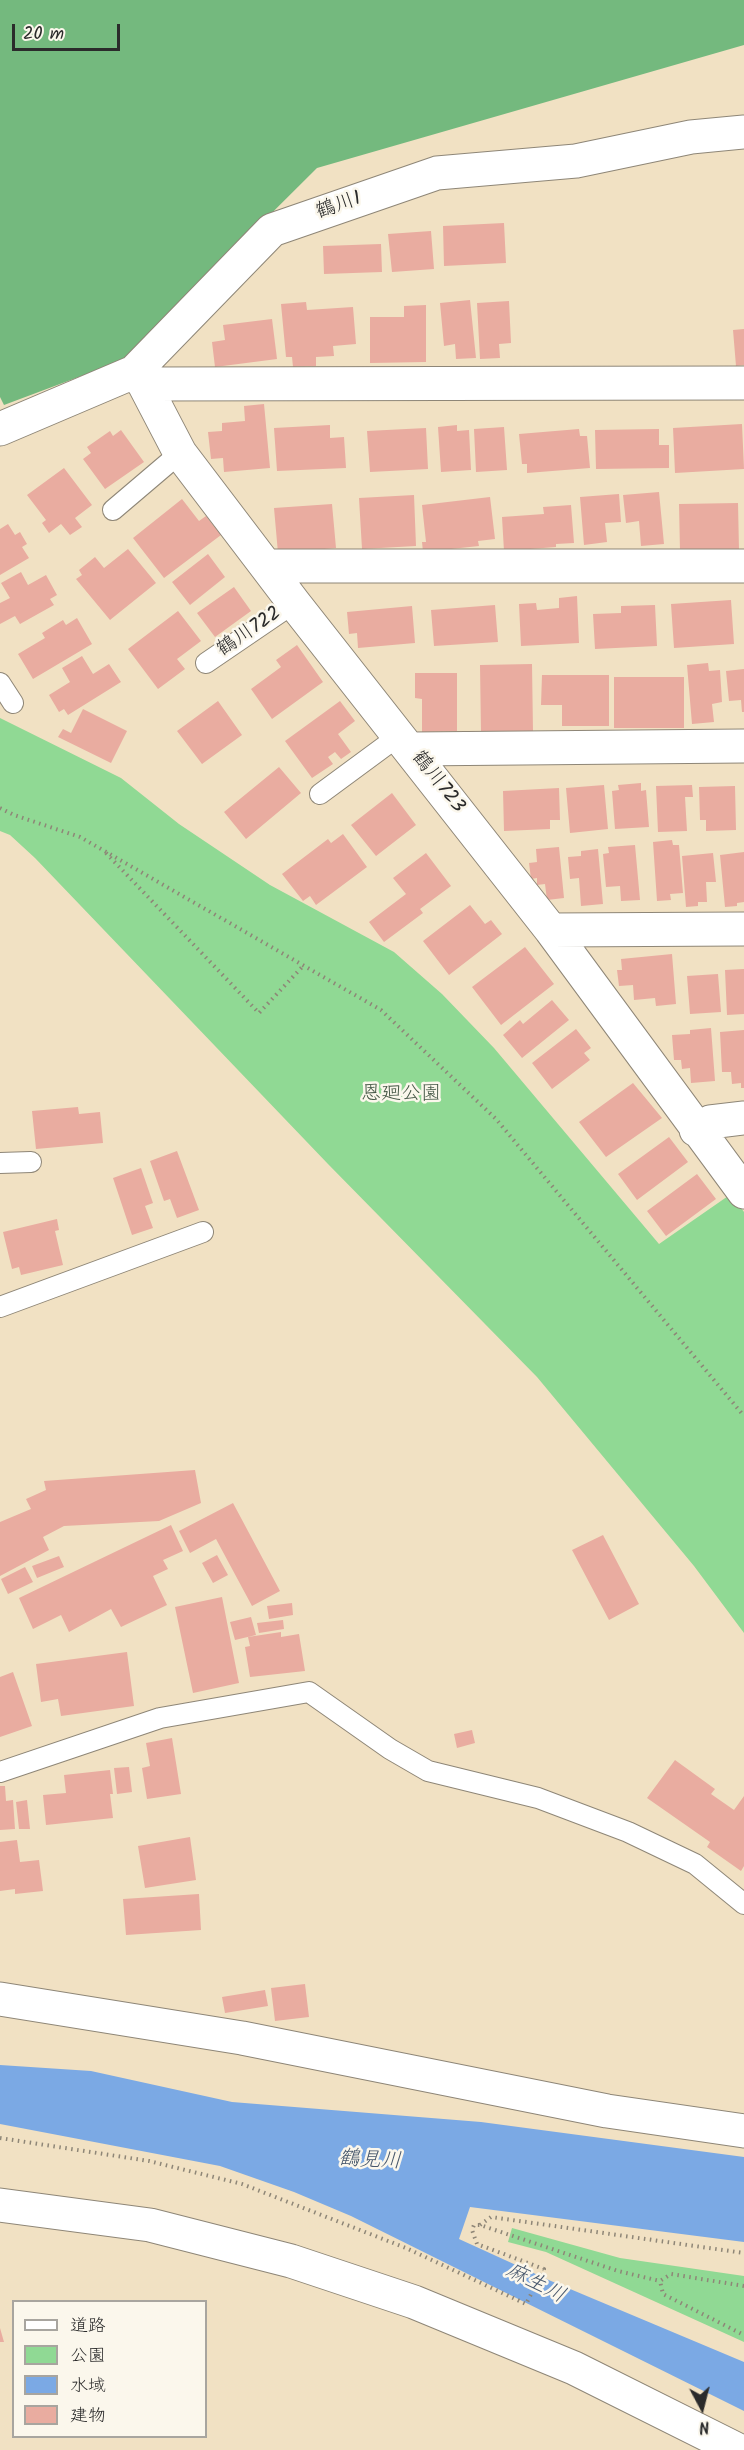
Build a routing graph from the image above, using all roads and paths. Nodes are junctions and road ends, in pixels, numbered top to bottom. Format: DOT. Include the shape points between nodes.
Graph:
graph roads {
  1 [pos="744,132"];
  2 [pos="139,378"];
  3 [pos="744,383"];
  4 [pos="0,429"];
  5 [pos="180,453"];
  6 [pos="113,510"];
  7 [pos="744,566"];
  8 [pos="268,567"];
  9 [pos="294,603"];
  10 [pos="206,663"];
  11 [pos="0,683"];
  12 [pos="13,703"];
  13 [pos="405,742"];
  14 [pos="744,746"];
  15 [pos="320,794"];
  16 [pos="0,808"];
  17 [pos="103,850"];
  18 [pos="744,929"];
  19 [pos="551,930"];
  20 [pos="304,965"];
  21 [pos="744,1118"];
  22 [pos="696,1130"];
  23 [pos="31,1162"];
  24 [pos="0,1163"];
  25 [pos="744,1192"];
  26 [pos="203,1232"];
  27 [pos="0,1307"];
  28 [pos="744,1416"];
  29 [pos="0,1772"];
  30 [pos="744,1904"];
  31 [pos="0,1999"];
  32 [pos="744,2131"];
  33 [pos="0,2139"];
  34 [pos="0,2205"];
  35 [pos="480,2225"];
  36 [pos="744,2253"];
  37 [pos="660,2281"];
  38 [pos="744,2286"];
  39 [pos="744,2335"];
  40 [pos="738,2450"];
  1 -- 2 [label="street, 鶴川1" via="692,137 576,161 437,173 272,230"];
  2 -- 3 [label="street"];
  2 -- 4 [label="street, 鶴川1"];
  2 -- 5 [label="street, 鶴川723"];
  5 -- 6 [label="lane"];
  5 -- 8 [label="street, 鶴川723"];
  7 -- 8 [label="street"];
  8 -- 9 [label="street, 鶴川723"];
  9 -- 10 [label="lane, 鶴川722"];
  9 -- 13 [label="street, 鶴川723"];
  11 -- 12 [label="lane"];
  13 -- 14 [label="street"];
  13 -- 15 [label="lane"];
  13 -- 19 [label="street, 鶴川723"];
  16 -- 17 [label="path" via="81,837"];
  17 -- 20 [label="path"];
  17 -- 20 [label="path" via="259,1013"];
  18 -- 19 [label="street"];
  19 -- 22 [label="street, 鶴川723"];
  20 -- 28 [label="path" via="381,1010 496,1119"];
  21 -- 22 [label="street" via="710,1122"];
  22 -- 25 [label="street, 鶴川723"];
  23 -- 24 [label="lane"];
  26 -- 27 [label="lane"];
  29 -- 30 [label="lane" via="160,1718 309,1692 428,1771 538,1798 628,1832 695,1864"];
  31 -- 32 [label="street" via="242,2038 608,2111"];
  33 -- 35 [label="path" via="149,2161 242,2184 406,2248 526,2304 544,2269 477,2244 472,2230 474,2225"];
  34 -- 40 [label="street" via="150,2225 291,2261 414,2302 574,2368"];
  35 -- 36 [label="path" via="491,2217"];
  35 -- 37 [label="path"];
  37 -- 38 [label="path" via="671,2274"];
  37 -- 39 [label="path" via="663,2294"];
}
